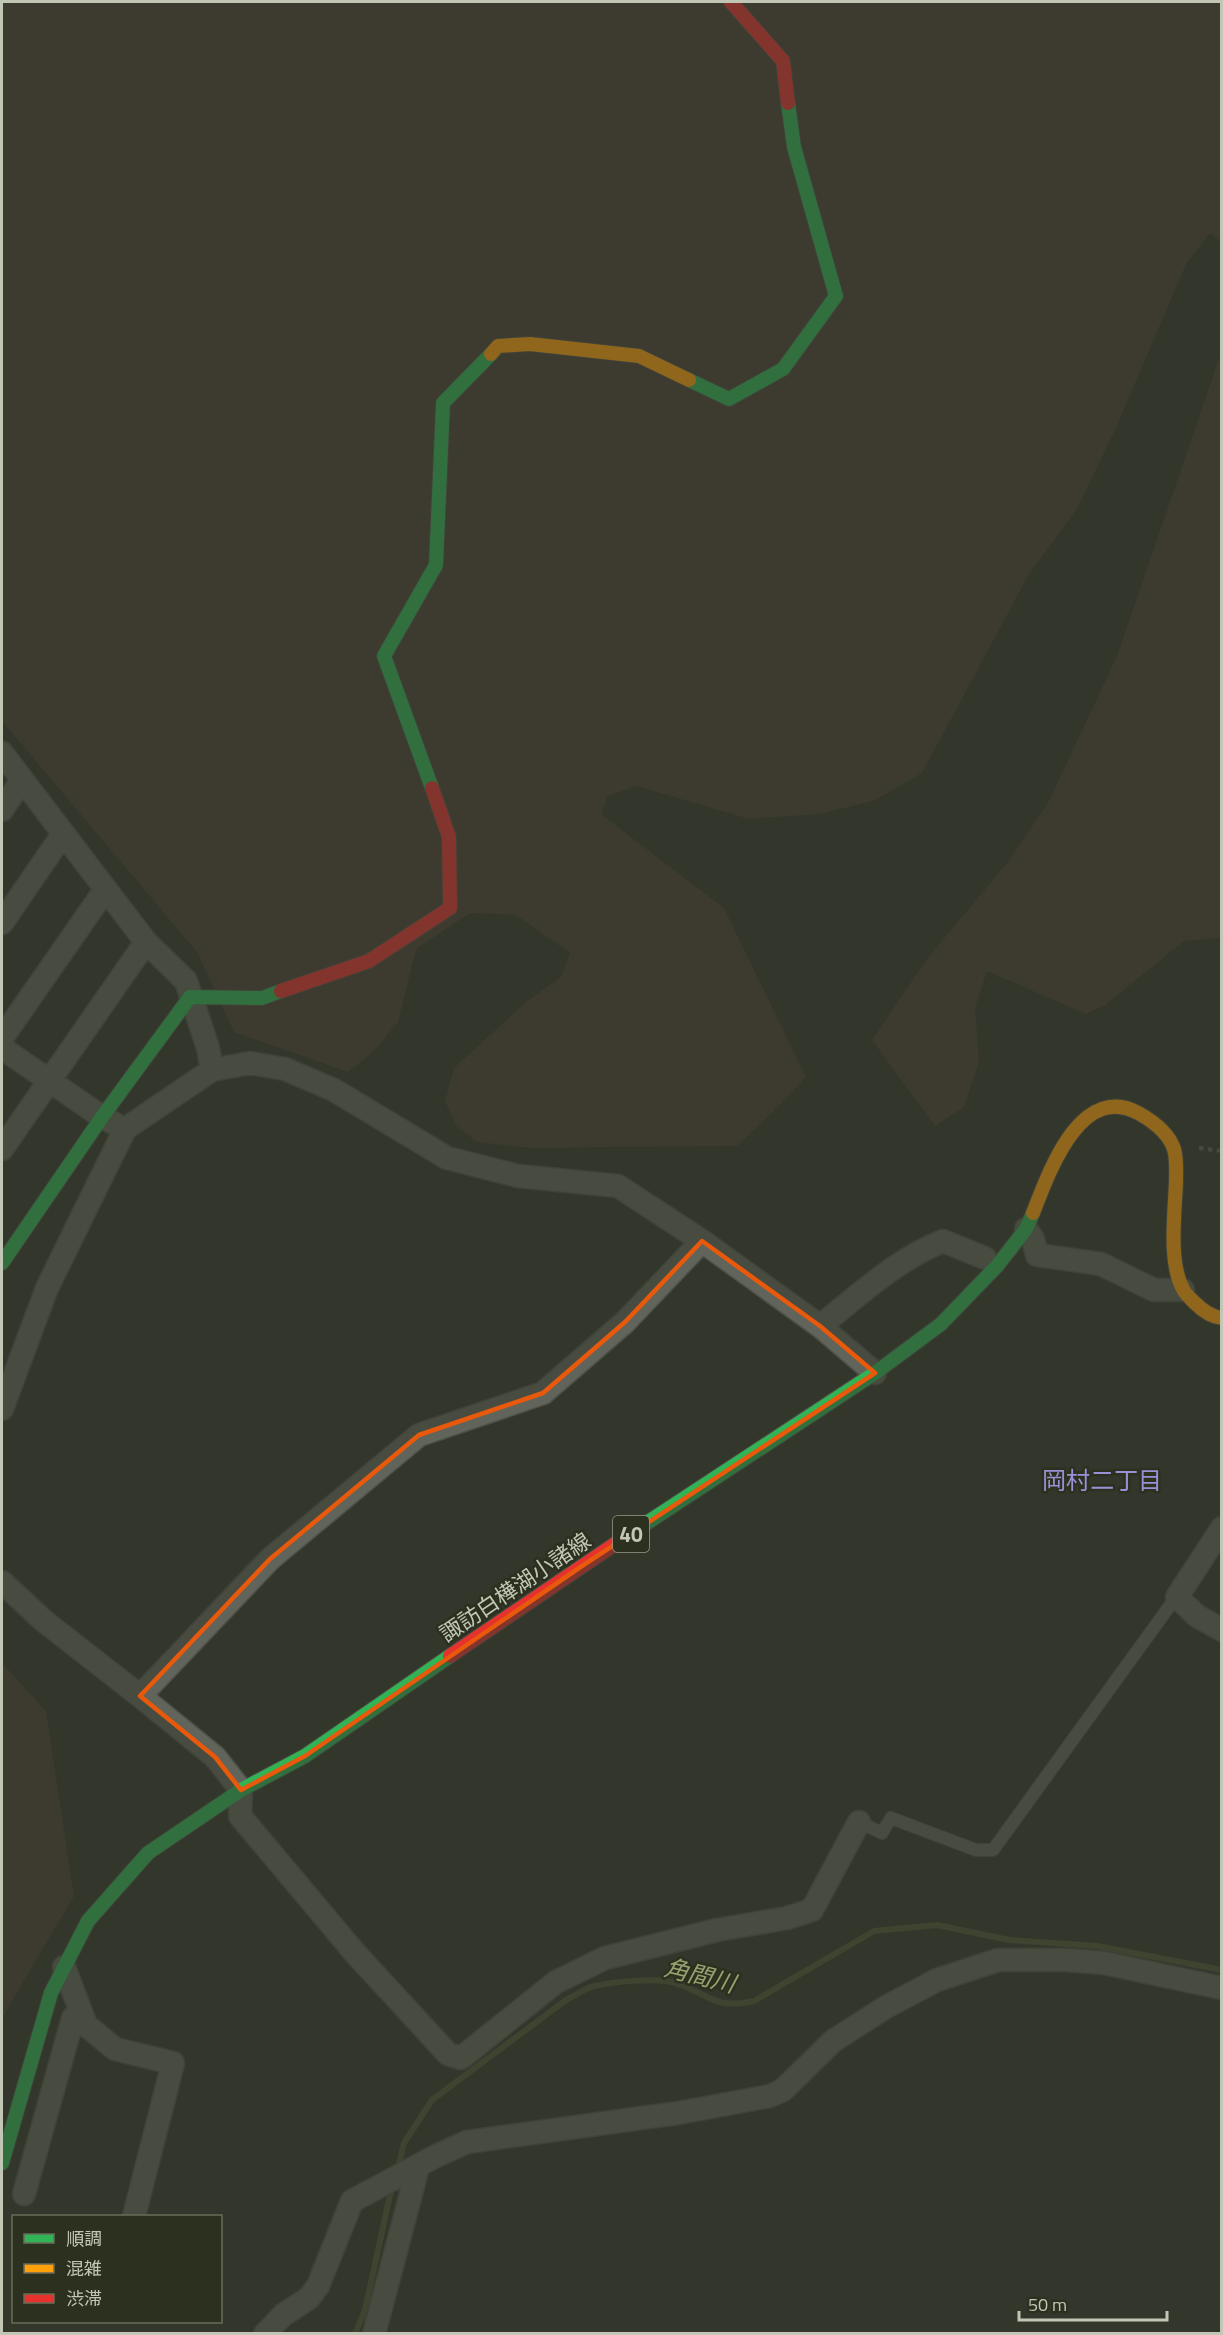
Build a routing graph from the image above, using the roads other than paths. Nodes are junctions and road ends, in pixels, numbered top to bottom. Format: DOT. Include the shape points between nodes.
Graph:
graph roads {
  1 [pos="731,2"];
  2 [pos="2,753"];
  3 [pos="22,780"];
  4 [pos="2,810"];
  5 [pos="63,834"];
  6 [pos="105,890"];
  7 [pos="2,923"];
  8 [pos="146,942"];
  9 [pos="190,997"];
  10 [pos="2,1038"];
  11 [pos="2,1048"];
  12 [pos="212,1070"];
  13 [pos="49,1081"];
  14 [pos="102,1117"];
  15 [pos="124,1129"];
  16 [pos="2,1149"];
  17 [pos="1026,1229"];
  18 [pos="702,1241"];
  19 [pos="985,1258"];
  20 [pos="2,1263"];
  21 [pos="1183,1290"];
  22 [pos="1221,1318"];
  23 [pos="820,1326"];
  24 [pos="875,1373"];
  25 [pos="2,1410"];
  26 [pos="1221,1528"];
  27 [pos="2,1582"];
  28 [pos="1182,1590"];
  29 [pos="1221,1630"];
  30 [pos="140,1696"];
  31 [pos="241,1790"];
  32 [pos="859,1822"];
  33 [pos="64,1967"];
  34 [pos="1221,1988"];
  35 [pos="80,2010"];
  36 [pos="2,2163"];
  37 [pos="413,2170"];
  38 [pos="24,2194"];
  39 [pos="135,2215"];
  40 [pos="265,2334"];
  41 [pos="374,2334"];
  1 -- 9 [label="street" via="783,61 794,147 836,296 783,369 729,399 639,356 530,344 498,346 443,403 436,565 384,656 449,837 450,908 369,961 262,998"];
  2 -- 3 [label="street"];
  3 -- 4 [label="street"];
  3 -- 5 [label="street"];
  5 -- 6 [label="street"];
  5 -- 7 [label="street"];
  6 -- 8 [label="street"];
  6 -- 10 [label="street"];
  8 -- 9 [label="street" via="186,981"];
  8 -- 13 [label="street"];
  9 -- 12 [label="street"];
  9 -- 14 [label="street"];
  11 -- 13 [label="street"];
  12 -- 15 [label="street"];
  12 -- 18 [label="street" via="250,1063 285,1069 334,1090 447,1158 518,1176 618,1186"];
  13 -- 14 [label="street"];
  13 -- 16 [label="street"];
  14 -- 15 [label="street"];
  14 -- 20 [label="street"];
  15 -- 25 [label="street" via="46,1288"];
  17 -- 21 [label="street" via="1037,1256 1101,1264 1154,1290"];
  17 -- 21 [label="street, 諏訪白樺湖小諸線 / 40" via="1059,1156 1086,1117 1101,1108 1121,1107 1137,1112 1154,1122 1174,1149 1174,1249"];
  17 -- 24 [label="street, 諏訪白樺湖小諸線 / 40" via="942,1324"];
  18 -- 23 [label="street"];
  18 -- 30 [label="street" via="625,1322 543,1393 419,1435 270,1558"];
  19 -- 23 [label="street" via="943,1241 880,1279"];
  21 -- 22 [label="street" via="1198,1306"];
  23 -- 24 [label="street"];
  24 -- 31 [label="street, 諏訪白樺湖小諸線 / 40" via="582,1566 305,1756"];
  26 -- 28 [label="street"];
  27 -- 30 [label="street" via="44,1621"];
  28 -- 29 [label="street" via="1177,1597 1197,1616"];
  28 -- 32 [label="lane" via="993,1850 976,1850 891,1818 882,1833"];
  30 -- 31 [label="street" via="215,1757"];
  31 -- 32 [label="street" via="240,1816 425,2029 448,2054 461,2058 556,1982 605,1958 812,1911"];
  31 -- 33 [label="street, 諏訪白樺湖小諸線 / 40" via="148,1853 88,1921"];
  33 -- 35 [label="street"];
  33 -- 36 [label="street, 諏訪白樺湖小諸線 / 40" via="51,1993"];
  34 -- 37 [label="street" via="1104,1963 998,1960 937,1980 886,2007 833,2041 783,2090 770,2096 467,2142"];
  35 -- 38 [label="street" via="73,2018"];
  35 -- 39 [label="street" via="86,2025 115,2049 174,2063"];
  37 -- 40 [label="street" via="352,2201 318,2286"];
  37 -- 41 [label="street"];
}
